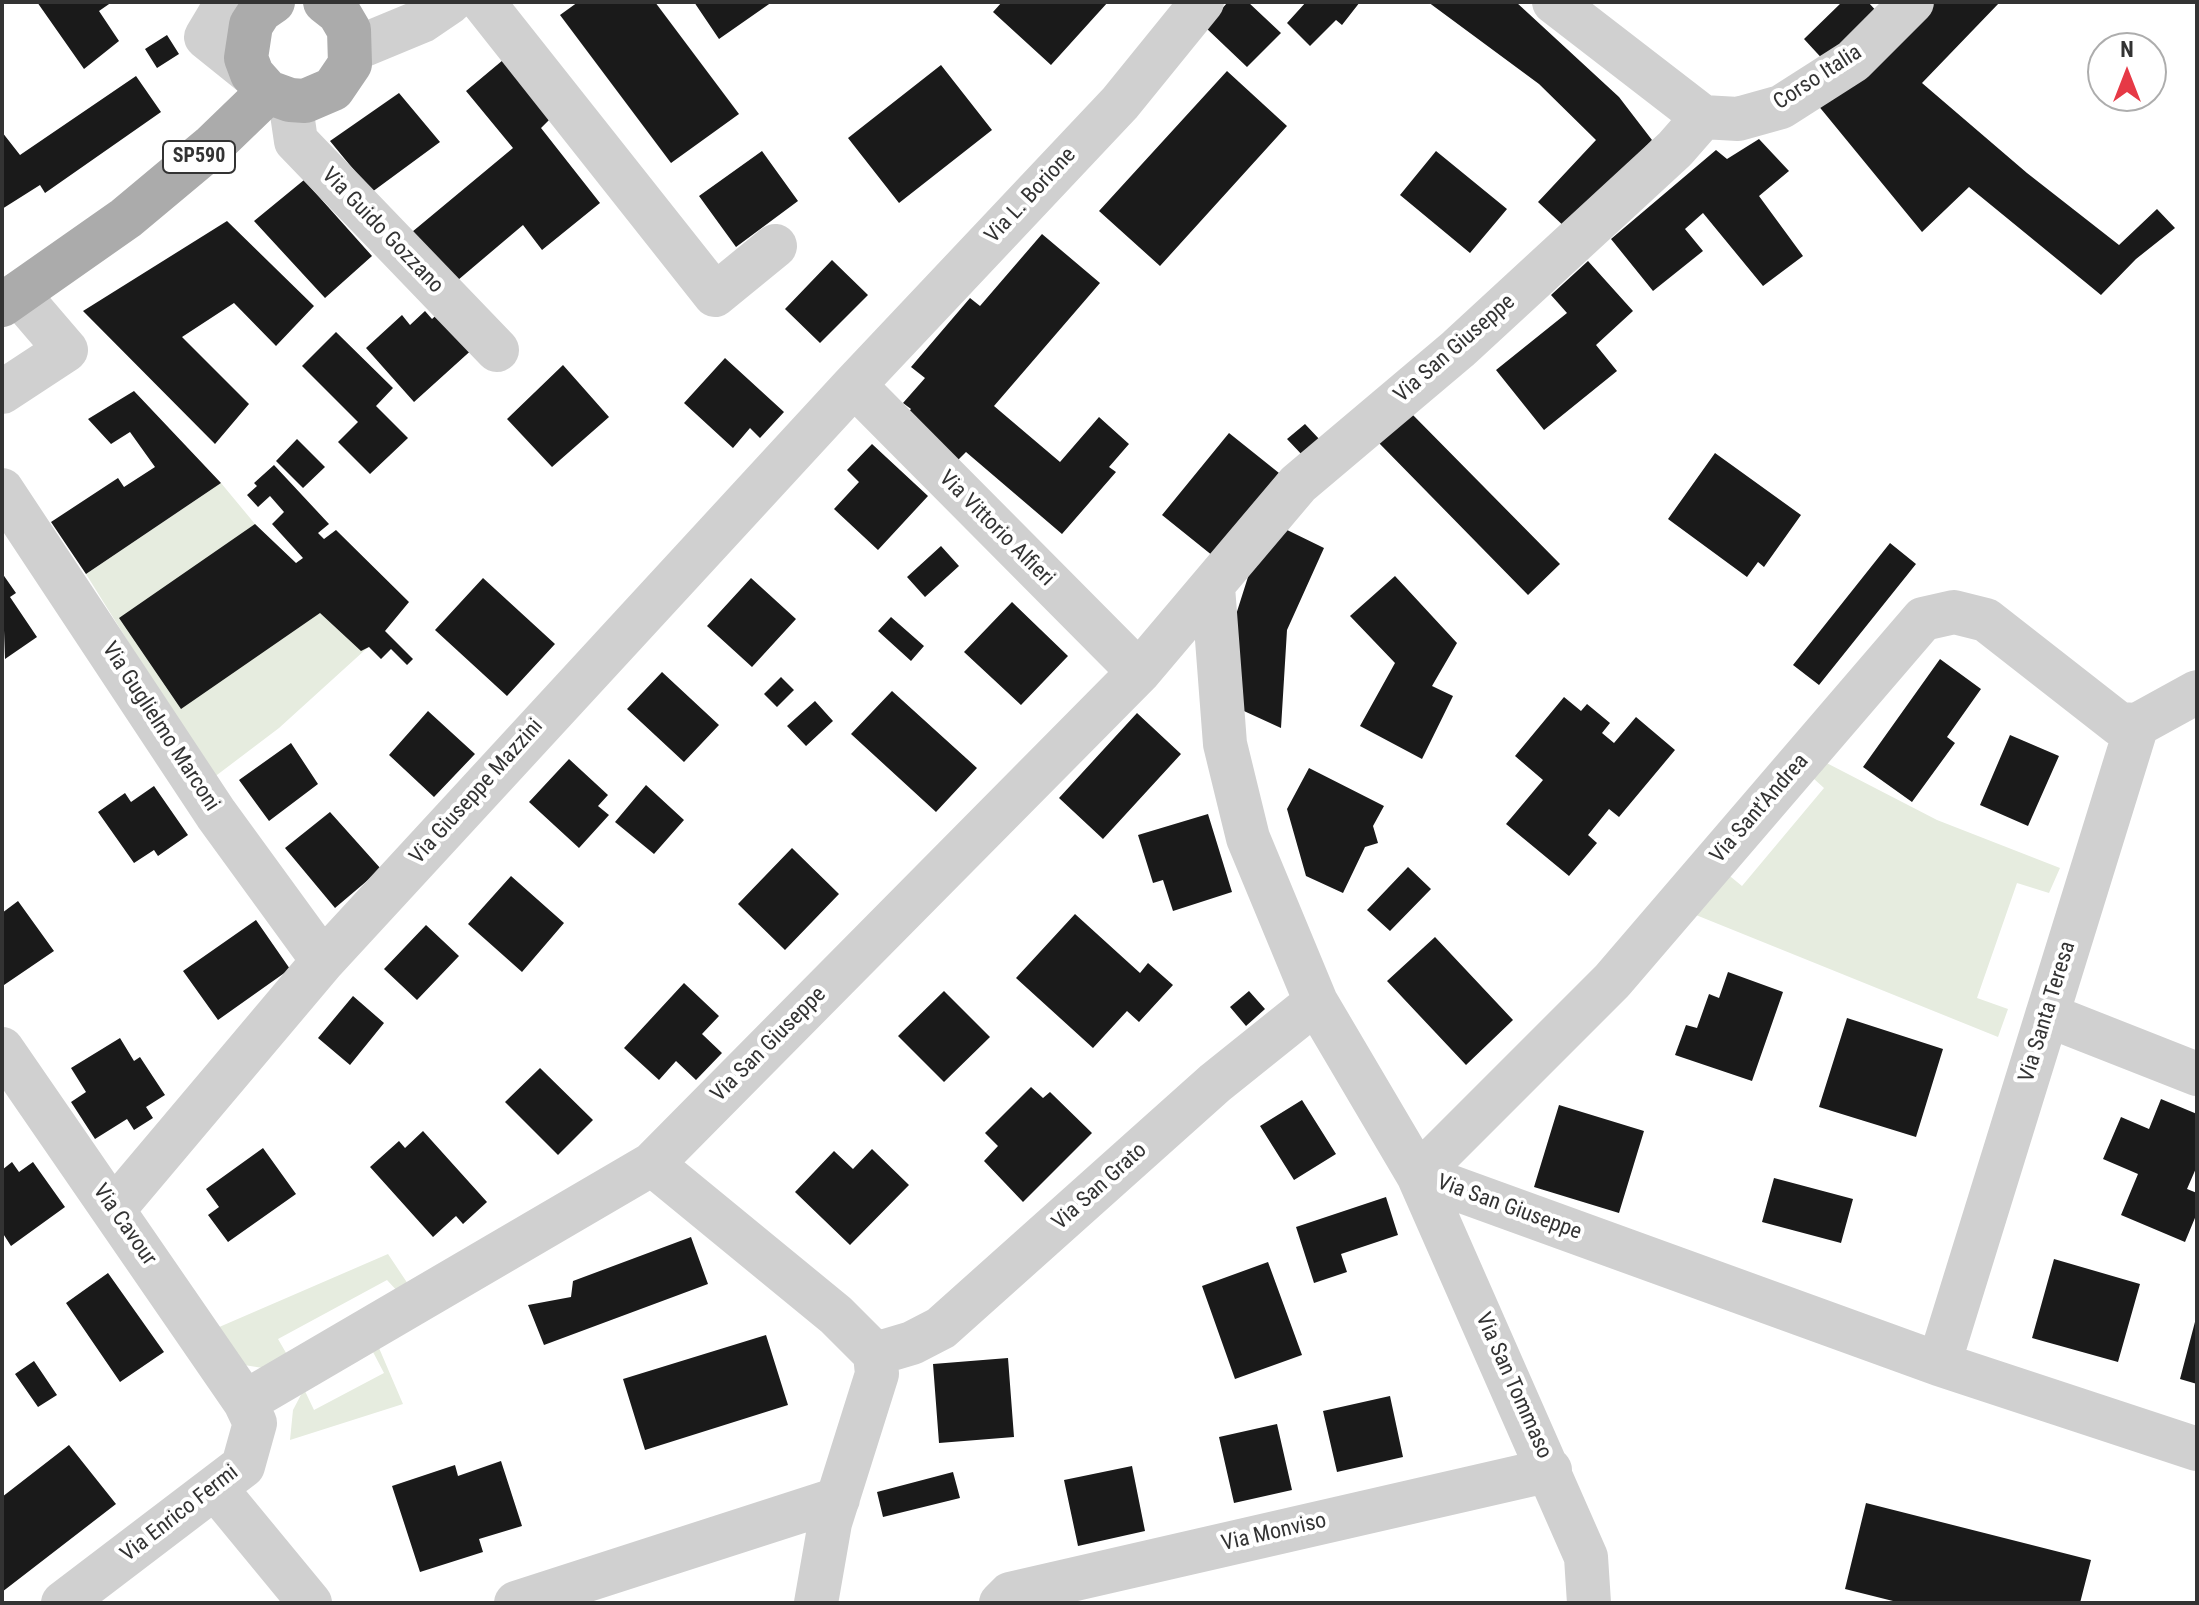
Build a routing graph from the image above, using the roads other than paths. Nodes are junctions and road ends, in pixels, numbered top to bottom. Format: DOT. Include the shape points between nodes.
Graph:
graph roads {
  1 [pos="227,2"];
  2 [pos="273,2"];
  3 [pos="325,2"];
  4 [pos="450,2"];
  5 [pos="483,2"];
  6 [pos="1202,2"];
  7 [pos="1554,2"];
  8 [pos="1912,2"];
  9 [pos="352,50"];
  10 [pos="270,89"];
  11 [pos="1703,117"];
  12 [pos="775,246"];
  13 [pos="10,300"];
  14 [pos="497,350"];
  15 [pos="854,385"];
  16 [pos="2,392"];
  17 [pos="2,490"];
  18 [pos="1213,587"];
  19 [pos="1139,672"];
  20 [pos="2197,692"];
  21 [pos="2137,725"];
  22 [pos="323,961"];
  23 [pos="1316,1002"];
  24 [pos="2047,1015"];
  25 [pos="2,1049"];
  26 [pos="2197,1074"];
  27 [pos="652,1164"];
  28 [pos="1418,1175"];
  29 [pos="113,1210"];
  30 [pos="875,1354"];
  31 [pos="1939,1364"];
  32 [pos="245,1402"];
  33 [pos="2197,1449"];
  34 [pos="1550,1470"];
  35 [pos="216,1489"];
  36 [pos="838,1499"];
  37 [pos="63,1603"];
  38 [pos="310,1603"];
  39 [pos="516,1603"];
  40 [pos="816,1603"];
  41 [pos="1001,1603"];
  42 [pos="1589,1603"];
  1 -- 10 [label="street" via="206,37"];
  2 -- 10 [label="main road" via="260,11 248,33 246,58"];
  3 -- 9 [label="main road" via="349,30"];
  4 -- 9 [label="street" via="422,21"];
  5 -- 12 [label="street" via="715,295"];
  6 -- 15 [label="street, Via L. Borione" via="1120,103"];
  7 -- 11 [label="street"];
  8 -- 11 [label="street, Corso Italia" via="1853,61 1781,107 1738,119"];
  9 -- 10 [label="main road" via="350,64 333,89 320,97"];
  10 -- 13 [label="main road, SP590" via="126,218"];
  10 -- 14 [label="street, Via Guido Gozzano" via="296,141"];
  11 -- 18 [label="street, Via San Giuseppe" via="1458,349 1298,484"];
  13 -- 16 [label="street" via="66,350"];
  15 -- 19 [label="street, Via Vittorio Alfieri"];
  15 -- 22 [label="street, Via Giuseppe Mazzini"];
  17 -- 22 [label="street, Via Guglielmo Marconi" via="216,814"];
  18 -- 19 [label="street, Via San Giuseppe"];
  18 -- 23 [label="street, Via San Giuseppe" via="1225,744 1248,838"];
  19 -- 27 [label="street, Via San Giuseppe"];
  20 -- 21 [label="street"];
  21 -- 24 [label="street, Via Santa Teresa"];
  21 -- 28 [label="street, Via Sant'Andrea" via="2119,724 1986,620 1954,612 1923,619 1612,981"];
  22 -- 29 [label="street, Via Giuseppe Mazzini"];
  23 -- 28 [label="street, Via San Giuseppe"];
  23 -- 30 [label="street, Via San Grato" via="1215,1083 941,1328"];
  24 -- 26 [label="street"];
  24 -- 31 [label="street, Via Santa Teresa"];
  25 -- 29 [label="street, Via Cavour"];
  27 -- 30 [label="street" via="836,1315"];
  27 -- 32 [label="street, Via San Giuseppe"];
  28 -- 31 [label="street, Via San Giuseppe"];
  28 -- 34 [label="street, Via San Tommaso"];
  29 -- 32 [label="street, Via Cavour"];
  30 -- 36 [label="street" via="877,1374"];
  31 -- 33 [label="street, Via San Giuseppe"];
  32 -- 35 [label="street, Via Enrico Fermi" via="255,1423 243,1466"];
  34 -- 41 [label="street, Via Monviso" via="1010,1594"];
  34 -- 42 [label="street, Via San Tommaso" via="1586,1557"];
  35 -- 37 [label="street, Via Enrico Fermi"];
  35 -- 38 [label="street"];
  36 -- 39 [label="street"];
  36 -- 40 [label="street"];
}
